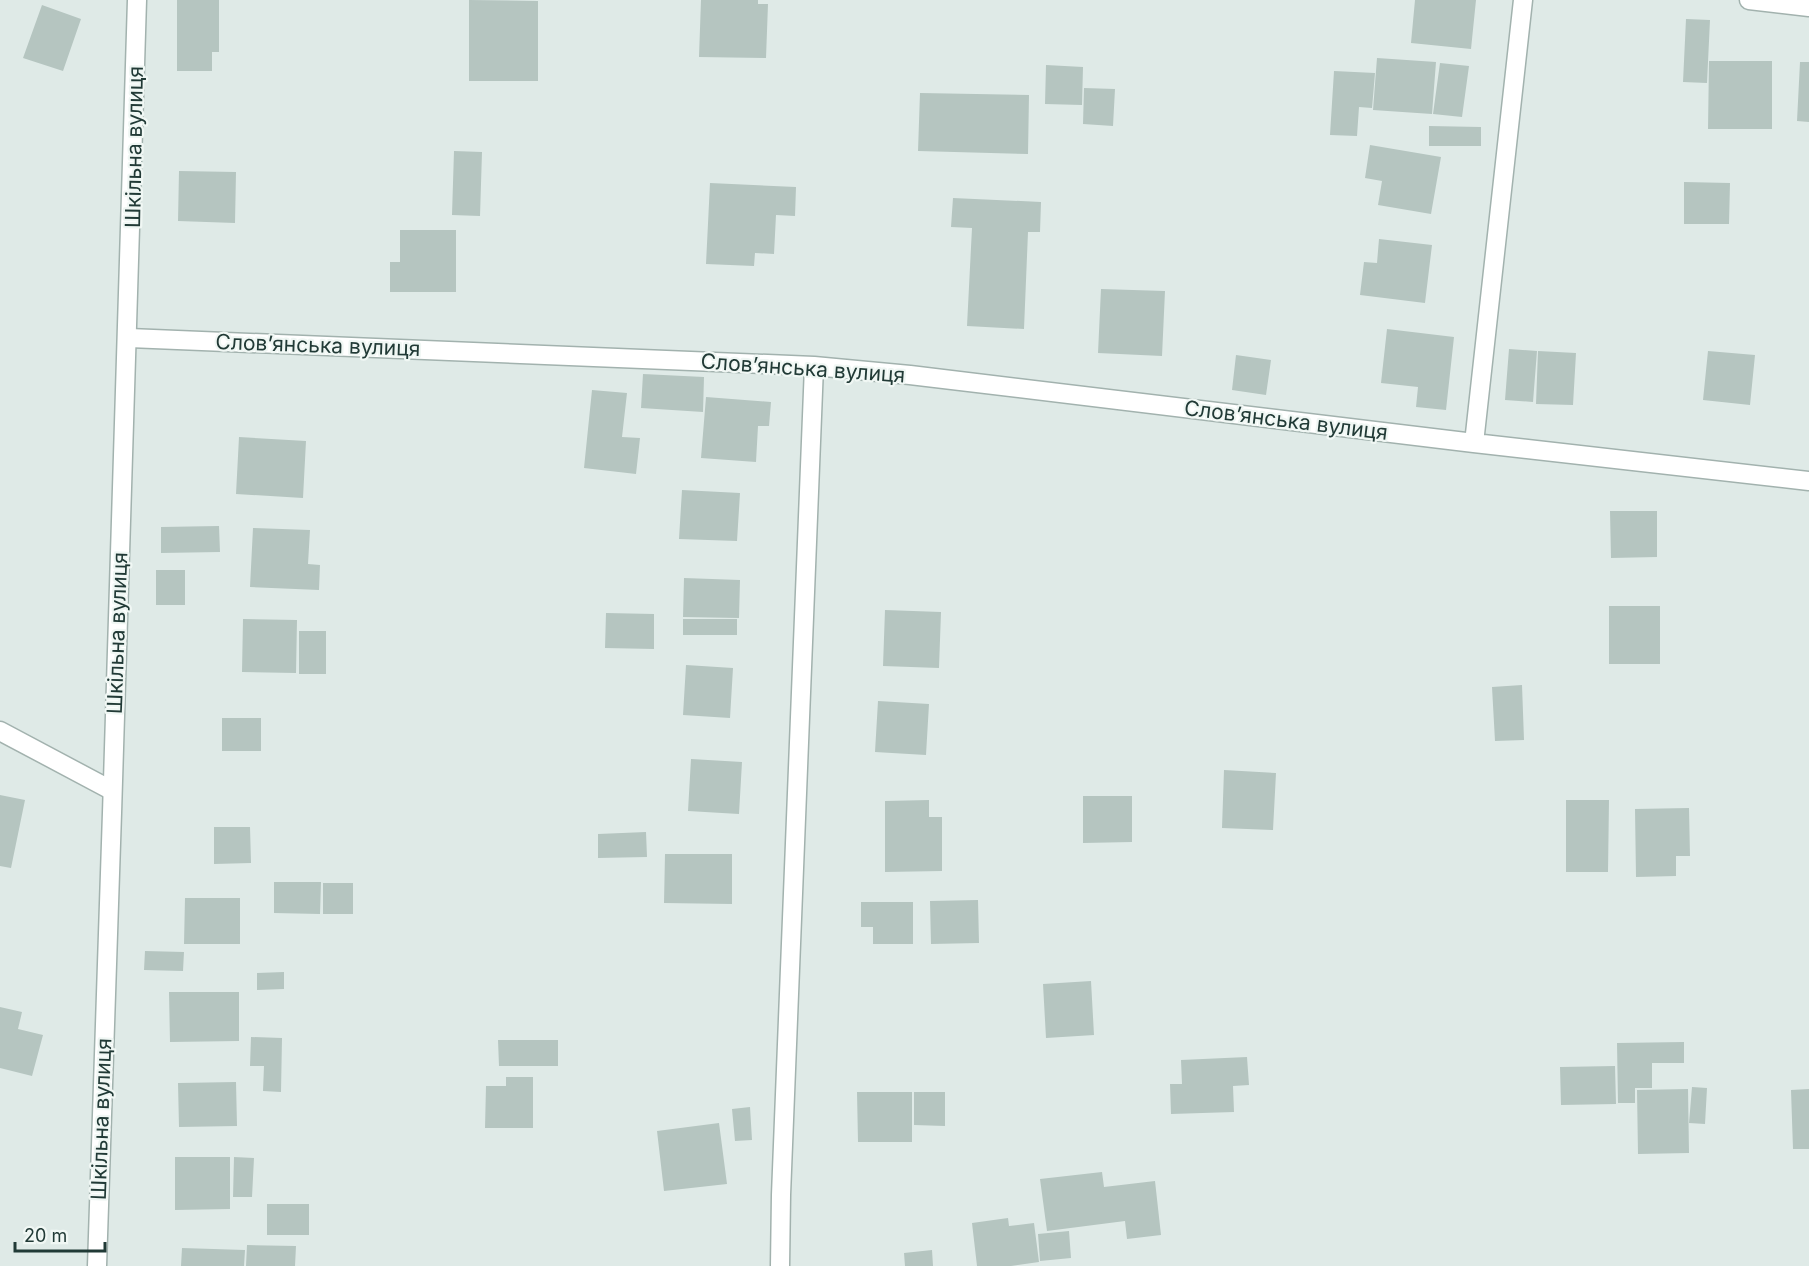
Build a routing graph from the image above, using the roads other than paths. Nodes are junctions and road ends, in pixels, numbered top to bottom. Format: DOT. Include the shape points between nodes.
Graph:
graph roads {
  1 [pos="137,0"];
  2 [pos="1523,0"];
  3 [pos="1749,0"];
  4 [pos="1809,7"];
  5 [pos="129,338"];
  6 [pos="814,366"];
  7 [pos="1474,443"];
  8 [pos="1809,481"];
  9 [pos="0,730"];
  10 [pos="111,790"];
  11 [pos="97,1266"];
  12 [pos="780,1266"];
  1 -- 5 [label="street, Шкільна вулиця"];
  2 -- 7 [label="street"];
  3 -- 4 [label="street"];
  5 -- 6 [label="street, Словʼянська вулиця"];
  5 -- 10 [label="street, Шкільна вулиця"];
  6 -- 7 [label="street, Словʼянська вулиця"];
  6 -- 12 [label="street"];
  7 -- 8 [label="street, Словʼянська вулиця"];
  9 -- 10 [label="street"];
  10 -- 11 [label="street, Шкільна вулиця"];
}
